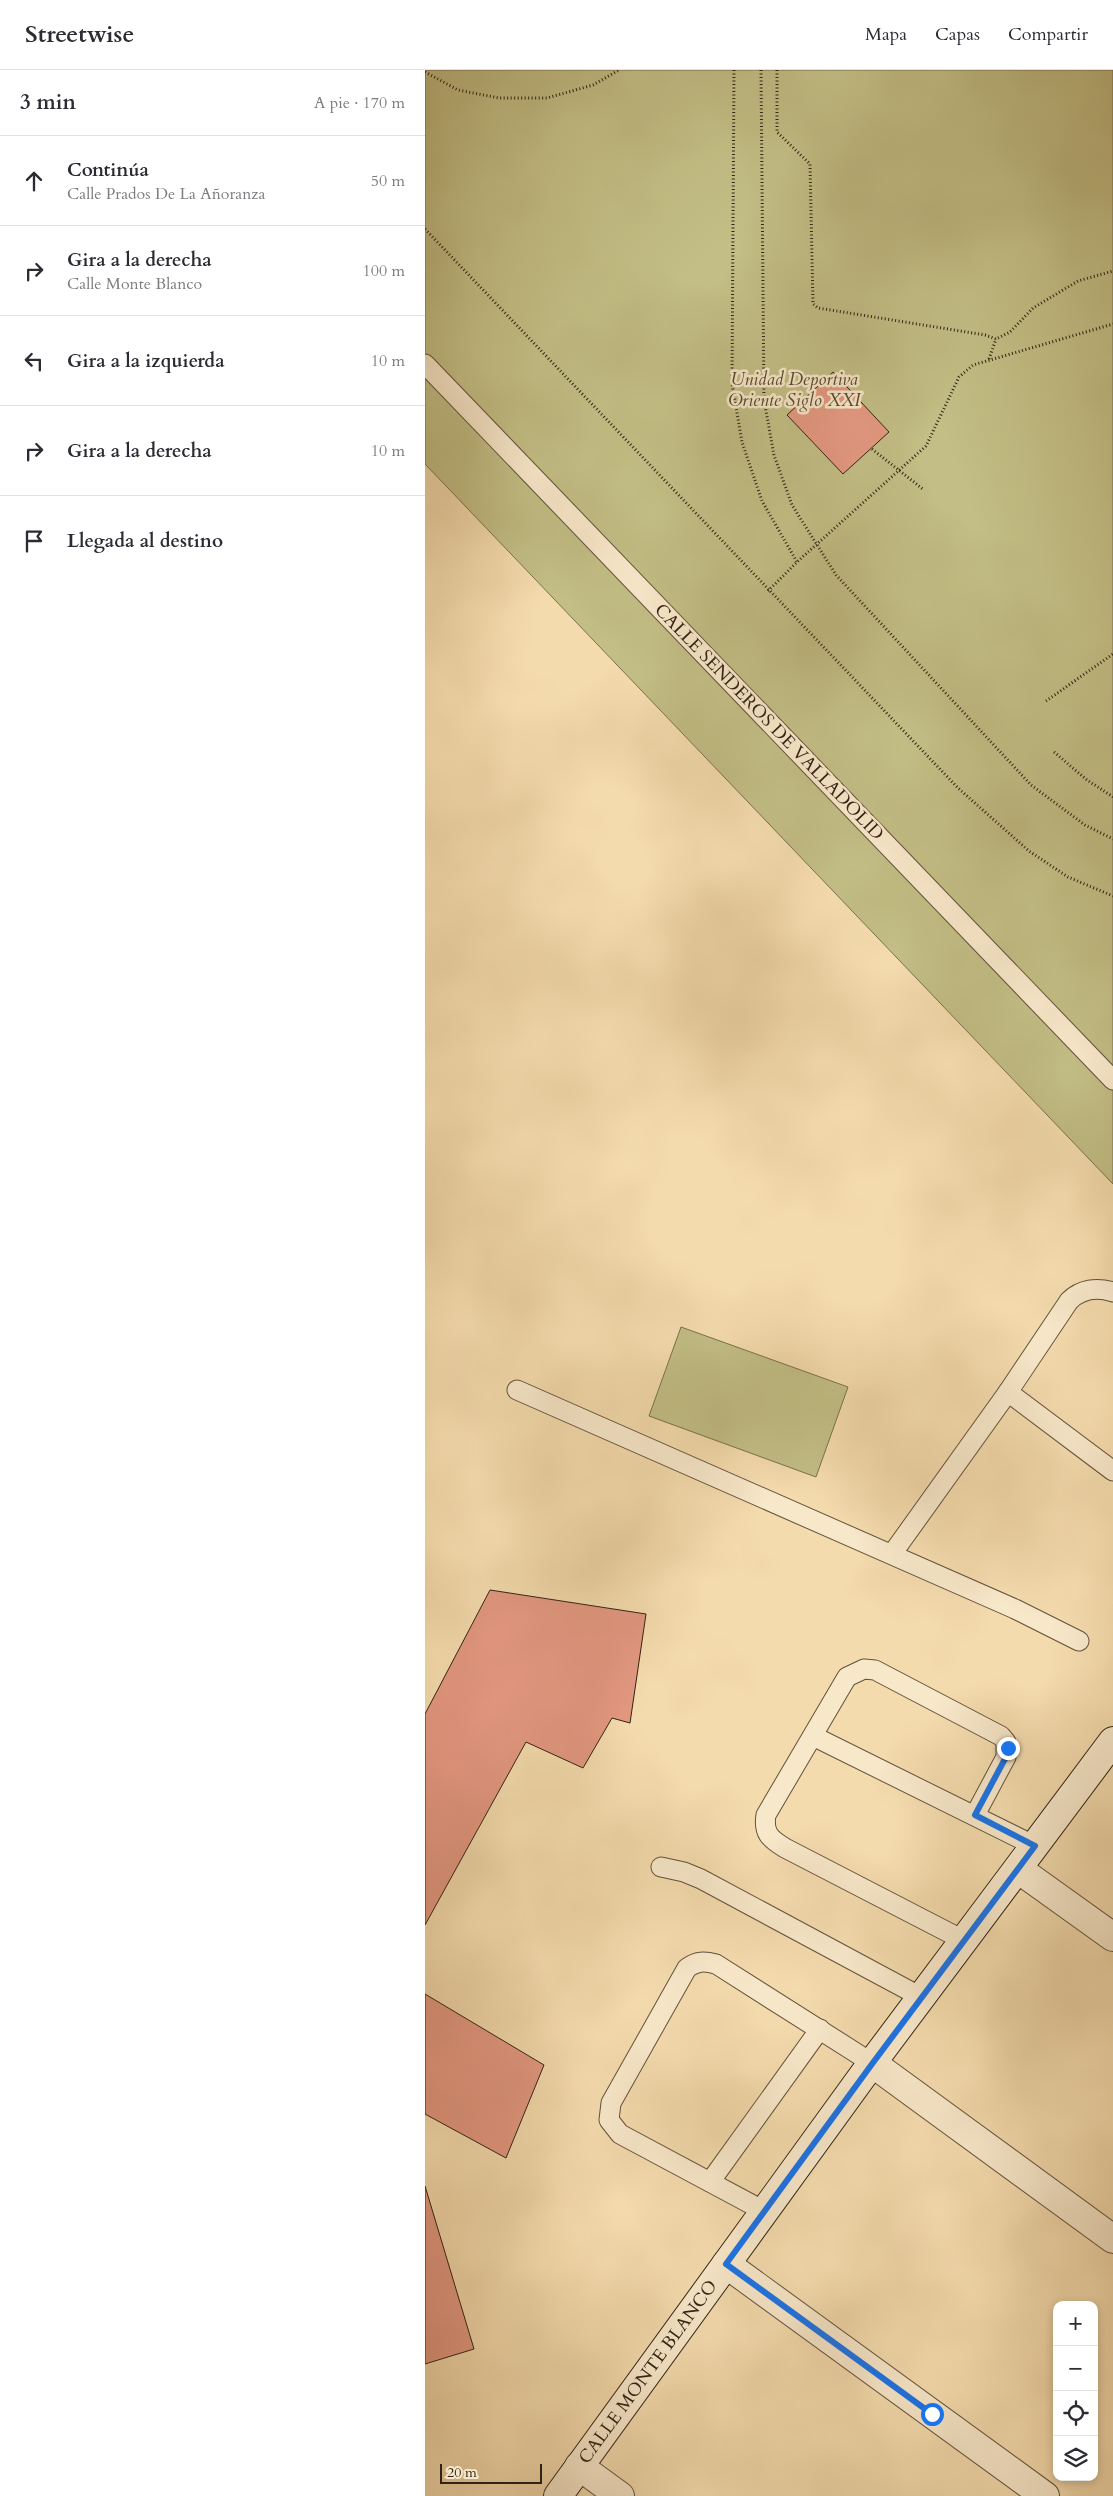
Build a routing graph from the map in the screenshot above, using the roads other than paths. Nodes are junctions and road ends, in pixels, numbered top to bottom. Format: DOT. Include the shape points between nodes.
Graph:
graph roads {
  1 [pos="425,364"];
  2 [pos="1113,1080"];
  3 [pos="1113,1292"];
  4 [pos="517,1390"];
  5 [pos="1008,1392"];
  6 [pos="1113,1471"];
  7 [pos="892,1554"];
  8 [pos="1079,1641"];
  9 [pos="813,1736"];
  10 [pos="1113,1741"];
  11 [pos="975,1815"];
  12 [pos="1035,1846"];
  13 [pos="661,1867"];
  14 [pos="1018,1869"];
  15 [pos="1113,1937"];
  16 [pos="965,1941"];
  17 [pos="921,1997"];
  18 [pos="820,2029"];
  19 [pos="872,2064"];
  20 [pos="710,2182"];
  21 [pos="764,2211"];
  22 [pos="1113,2239"];
  23 [pos="726,2264"];
  24 [pos="579,2466"];
  25 [pos="558,2496"];
  26 [pos="620,2496"];
  27 [pos="1045,2496"];
  1 -- 2 [label="lane, CALLE SENDEROS DE VALLADOLID"];
  3 -- 5 [label="lane" via="1088,1290 1069,1301"];
  4 -- 7 [label="lane"];
  5 -- 6 [label="lane"];
  5 -- 7 [label="lane"];
  7 -- 8 [label="lane"];
  9 -- 11 [label="lane"];
  9 -- 11 [label="lane" via="847,1677 864,1669 875,1670 1001,1736 1006,1742 1006,1757"];
  9 -- 16 [label="lane" via="767,1815 767,1834 785,1848"];
  10 -- 12 [label="main road, CALLE MONTE BLANCO"];
  11 -- 12 [label="lane"];
  12 -- 14 [label="main road, CALLE MONTE BLANCO"];
  13 -- 17 [label="lane" via="701,1879"];
  14 -- 15 [label="main road"];
  14 -- 16 [label="main road, CALLE MONTE BLANCO"];
  16 -- 17 [label="main road, CALLE MONTE BLANCO"];
  17 -- 19 [label="main road, CALLE MONTE BLANCO"];
  18 -- 19 [label="lane"];
  18 -- 20 [label="lane"];
  18 -- 20 [label="lane" via="716,1964 695,1962 687,1968 611,2103 609,2120 620,2134"];
  19 -- 21 [label="main road, CALLE MONTE BLANCO"];
  19 -- 22 [label="main road"];
  20 -- 21 [label="lane"];
  21 -- 23 [label="main road, CALLE MONTE BLANCO"];
  23 -- 24 [label="main road, CALLE MONTE BLANCO"];
  23 -- 27 [label="main road"];
  24 -- 25 [label="main road, CALLE MONTE BLANCO"];
  24 -- 26 [label="main road"];
}
